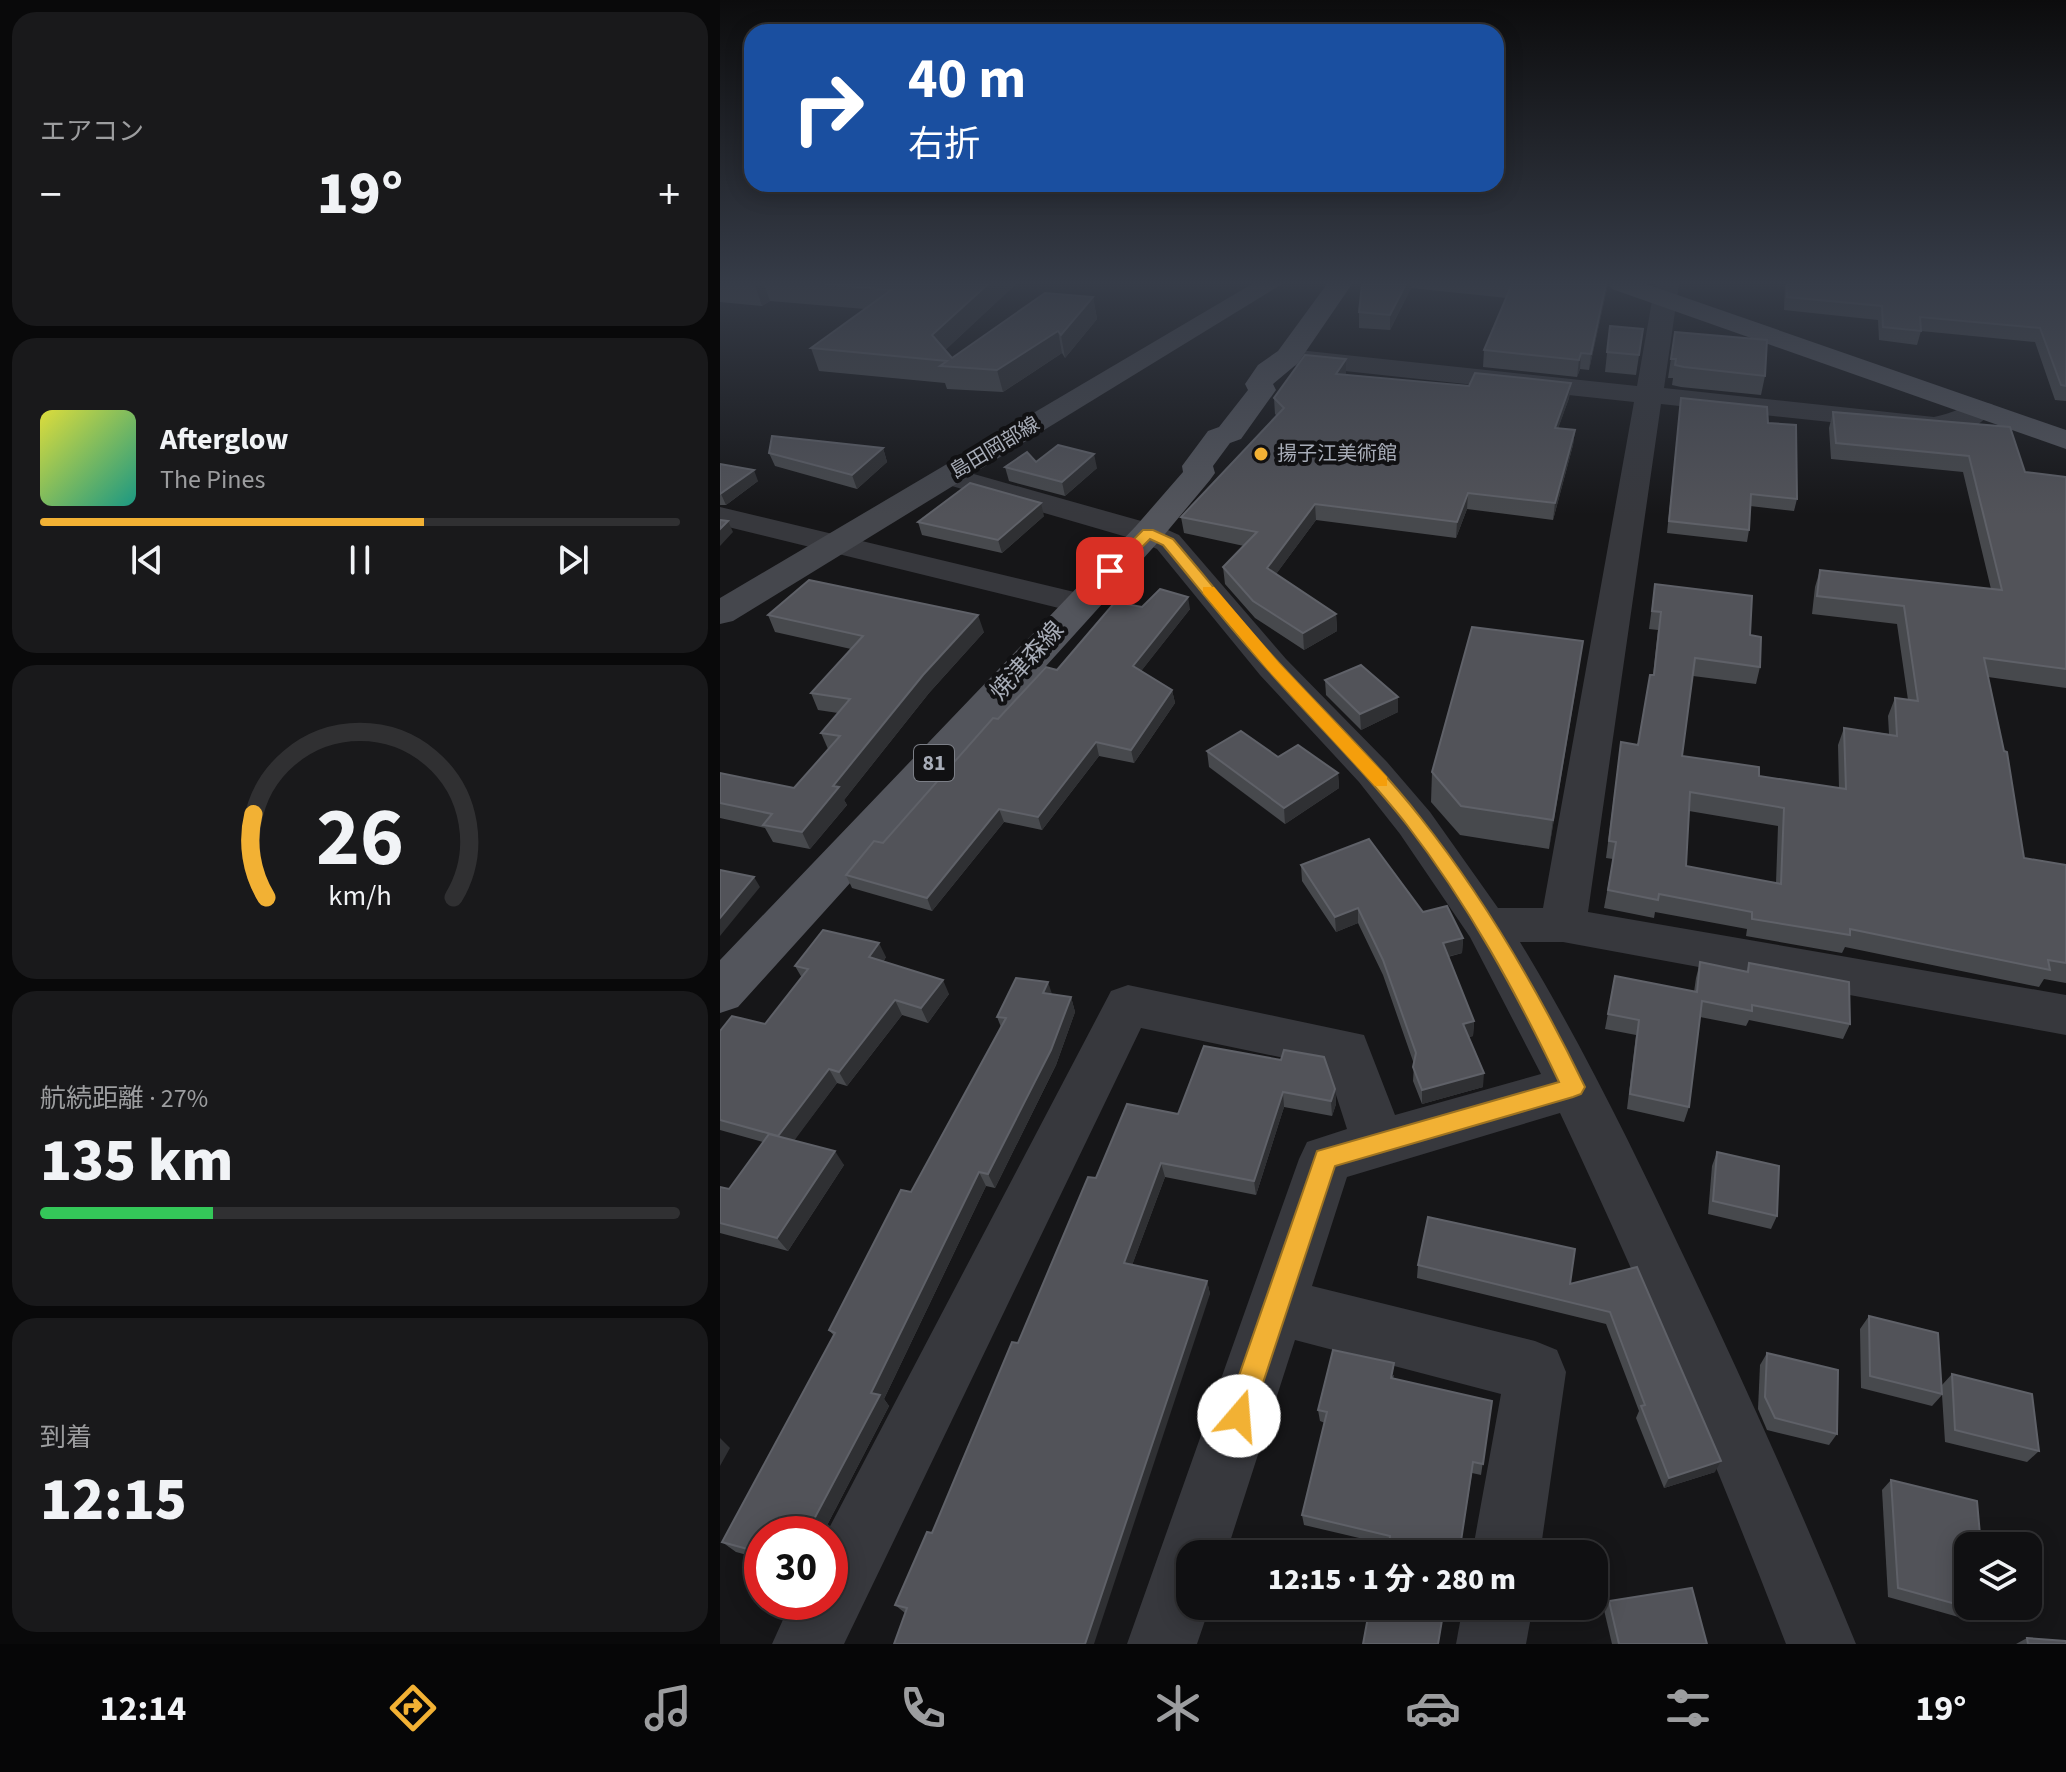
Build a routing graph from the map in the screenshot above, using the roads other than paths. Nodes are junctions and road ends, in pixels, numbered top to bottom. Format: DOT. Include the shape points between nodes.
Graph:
graph roads {
  1 [pos="1142,361"];
  2 [pos="1283,361"];
  3 [pos="1326,361"];
  4 [pos="1656,361"];
  5 [pos="1852,361"];
  6 [pos="1880,361"];
  7 [pos="1651,393"];
  8 [pos="1982,410"];
  9 [pos="2066,422"];
  10 [pos="2066,440"];
  11 [pos="949,476"];
  12 [pos="720,516"];
  13 [pos="1148,533"];
  14 [pos="835,546"];
  15 [pos="1079,603"];
  16 [pos="720,613"];
  17 [pos="1486,925"];
  18 [pos="1563,925"];
  19 [pos="720,993"];
  20 [pos="2066,1015"];
  21 [pos="1573,1087"];
  22 [pos="1379,1144"];
  23 [pos="1276,1306"];
  24 [pos="1197,1540"];
  25 [pos="1508,1540"];
  26 [pos="848,1562"];
  27 [pos="1176,1602"];
  28 [pos="819,1620"];
  29 [pos="1495,1620"];
  30 [pos="807,1644"];
  31 [pos="1162,1644"];
  32 [pos="1491,1644"];
  33 [pos="1821,1644"];
  1 -- 11 [label="main road, 島田岡部線"];
  2 -- 13 [label="main road, 焼津森線 / 81" via="1268,371 1259,384 1262,390 1230,433 1219,437 1197,466 1199,473"];
  3 -- 7 [label="street"];
  4 -- 7 [label="street"];
  5 -- 8 [label="main road"];
  6 -- 9 [label="main road"];
  7 -- 8 [label="street" via="1934,425 1966,420"];
  7 -- 18 [label="street"];
  8 -- 10 [label="main road"];
  11 -- 13 [label="street"];
  11 -- 14 [label="main road, 島田岡部線"];
  12 -- 14 [label="street"];
  13 -- 15 [label="main road, 焼津森線 / 81"];
  13 -- 17 [label="street" via="1168,542 1273,667 1373,772"];
  14 -- 15 [label="street"];
  14 -- 16 [label="main road, 島田岡部線"];
  15 -- 19 [label="main road, 焼津森線 / 81"];
  17 -- 18 [label="street"];
  17 -- 21 [label="street"];
  18 -- 20 [label="street"];
  21 -- 22 [label="street"];
  21 -- 33 [label="street" via="1757,1483"];
  22 -- 23 [label="street" via="1326,1159"];
  22 -- 26 [label="street" via="1346,1050 1128,1005"];
  23 -- 24 [label="street"];
  23 -- 25 [label="street" via="1535,1372"];
  27 -- 31 [label="street"];
  28 -- 30 [label="street"];
  29 -- 32 [label="street"];
}
